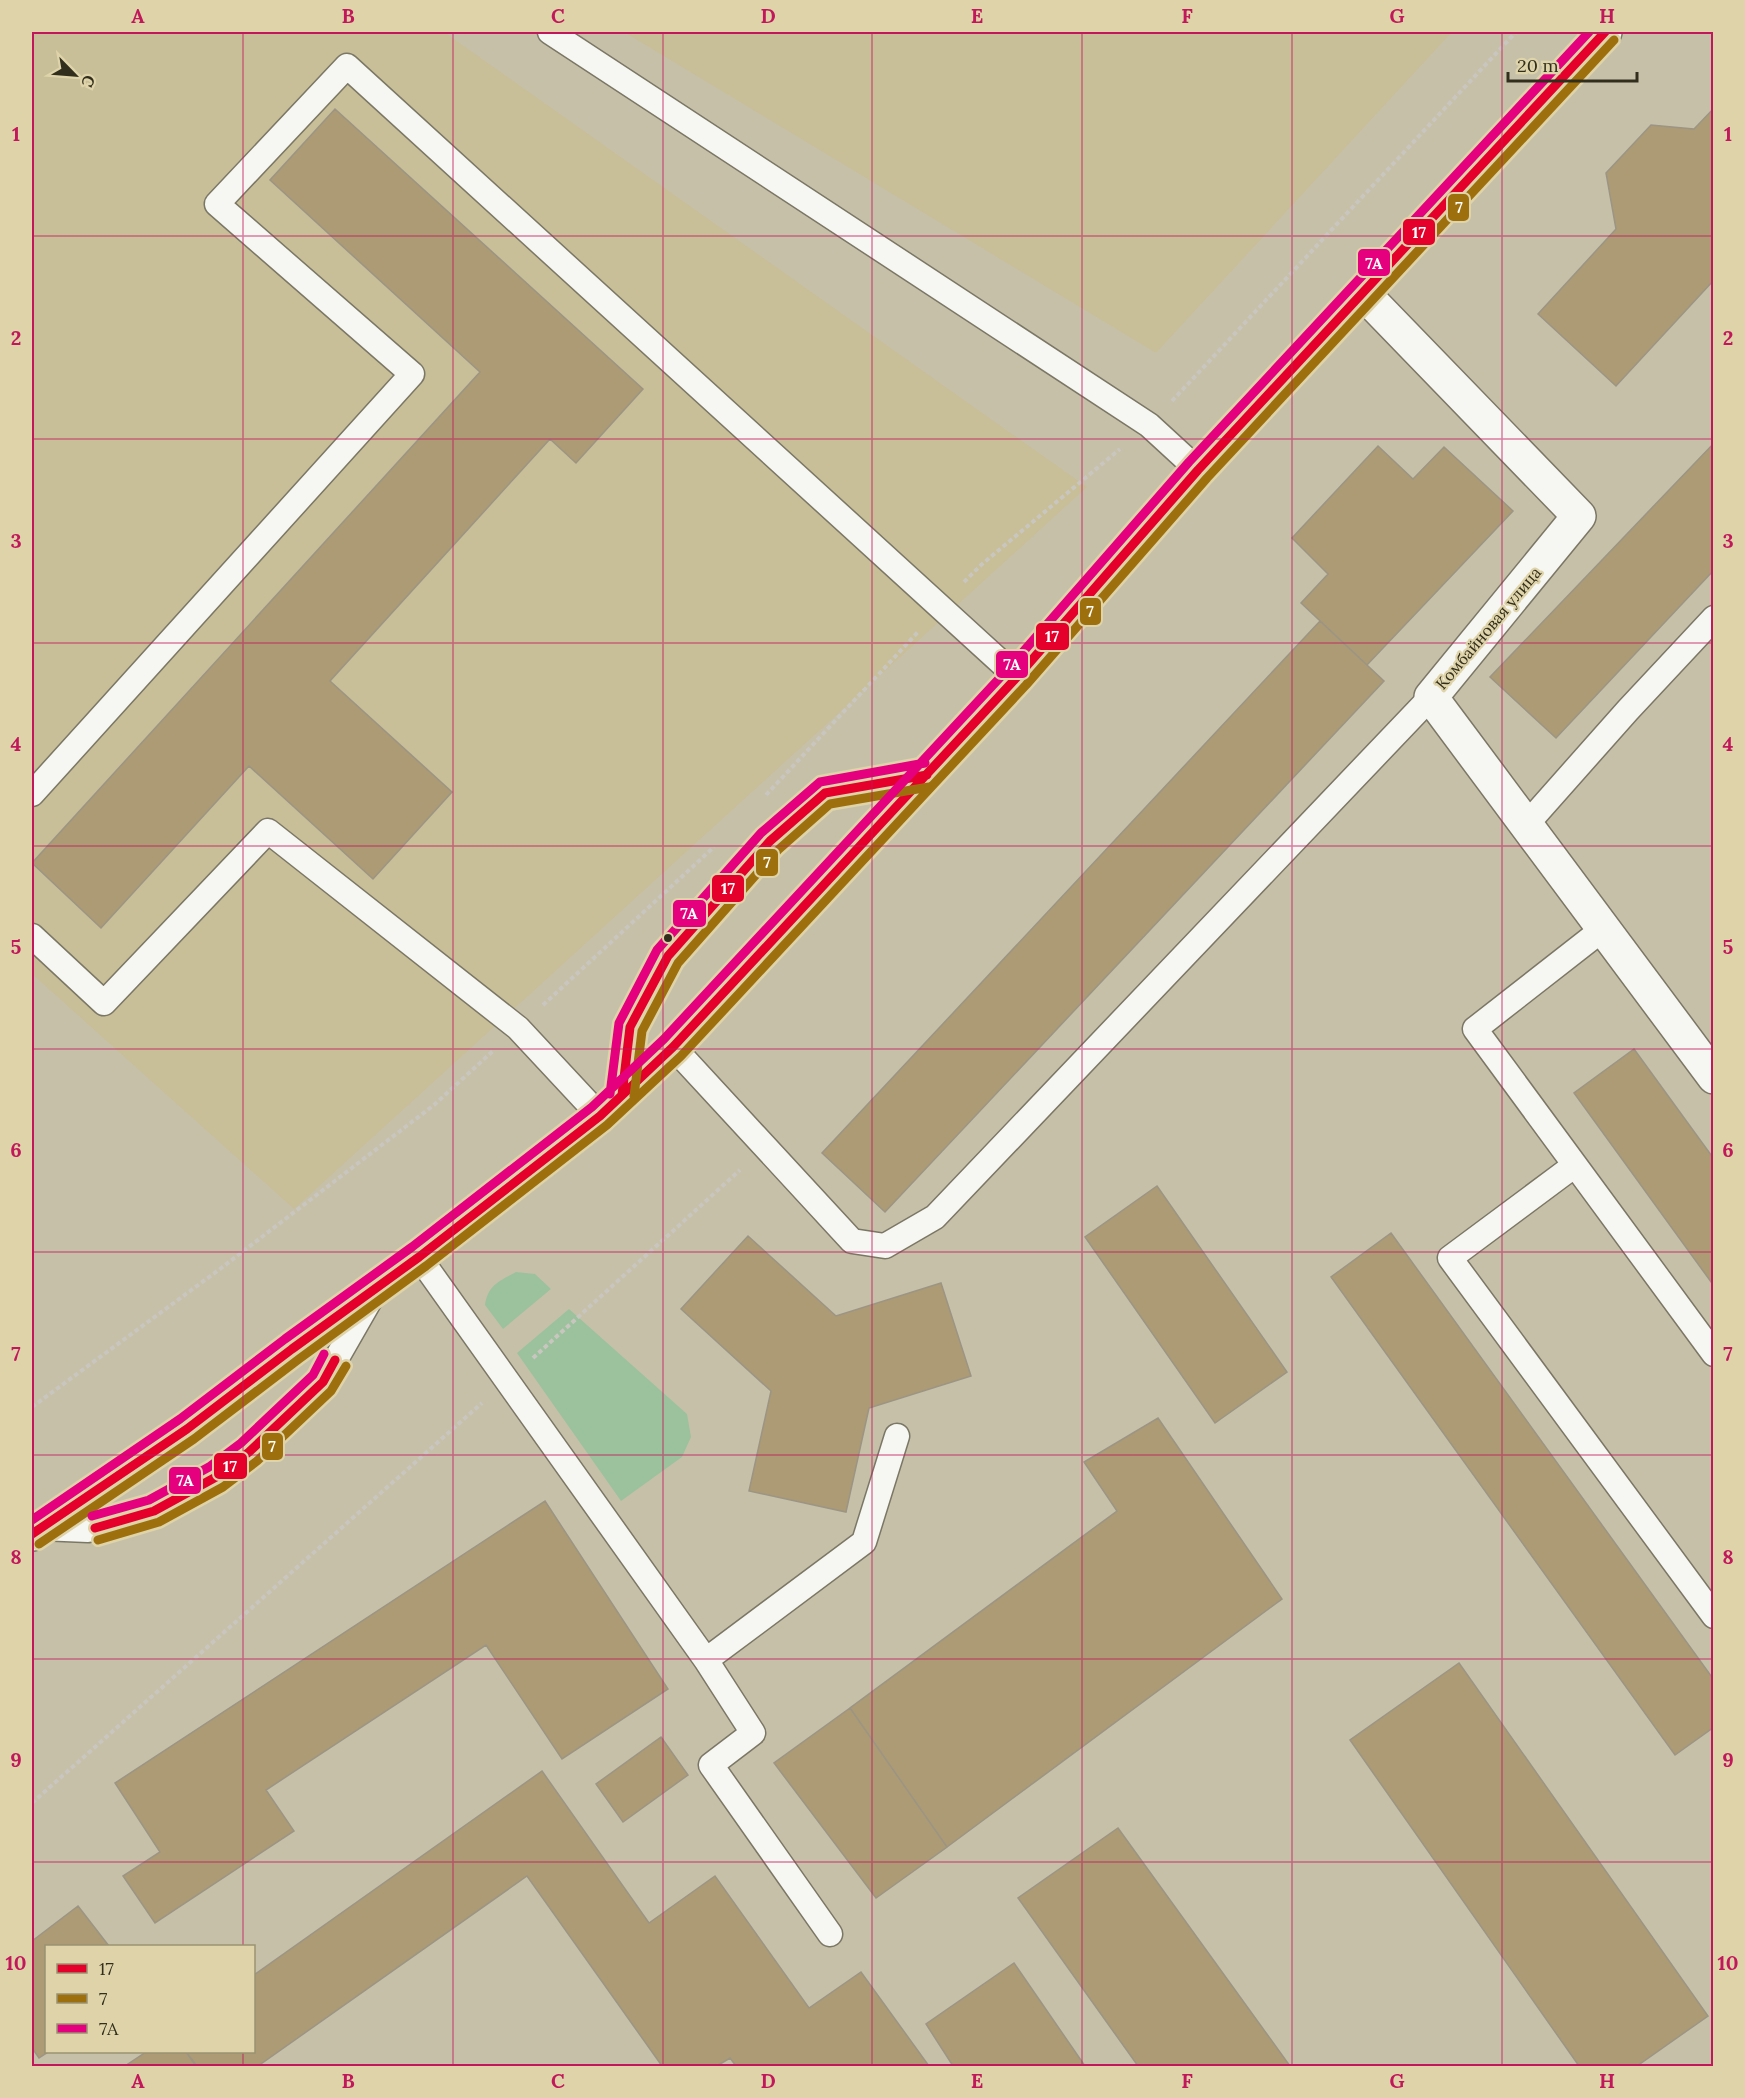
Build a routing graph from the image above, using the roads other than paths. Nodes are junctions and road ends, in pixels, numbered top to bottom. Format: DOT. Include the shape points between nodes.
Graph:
graph roads {
  1 [pos="550,32"];
  2 [pos="1605,32"];
  3 [pos="1363,292"];
  4 [pos="1198,470"];
  5 [pos="1713,618"];
  6 [pos="1017,677"];
  7 [pos="1431,697"];
  8 [pos="927,775"];
  9 [pos="32,794"];
  10 [pos="1526,825"];
  11 [pos="1604,929"];
  12 [pos="32,936"];
  13 [pos="673,1047"];
  14 [pos="1713,1077"];
  15 [pos="611,1105"];
  16 [pos="1575,1165"];
  17 [pos="419,1257"];
  18 [pos="377,1288"];
  19 [pos="1713,1354"];
  20 [pos="897,1436"];
  21 [pos="36,1531"];
  22 [pos="1713,1616"];
  23 [pos="706,1659"];
  24 [pos="830,1934"];
  1 -- 4 [label="lane" via="1149,425"];
  2 -- 3 [label="street"];
  3 -- 4 [label="street"];
  3 -- 7 [label="street, Комбайновая улица" via="1580,516"];
  4 -- 6 [label="street"];
  5 -- 10 [label="lane"];
  6 -- 8 [label="street"];
  6 -- 9 [label="lane" via="347,66 217,204 412,374"];
  7 -- 10 [label="street, Комбайновая улица"];
  7 -- 13 [label="lane" via="935,1217 885,1246 852,1241"];
  8 -- 13 [label="street"];
  8 -- 15 [label="lane" via="825,793 770,841 668,956 630,1027"];
  10 -- 11 [label="street, Комбайновая улица"];
  11 -- 14 [label="street, Комбайновая улица"];
  11 -- 16 [label="lane" via="1475,1029"];
  12 -- 15 [label="lane" via="104,1003 268,831"];
  13 -- 15 [label="street"];
  15 -- 17 [label="street"];
  16 -- 19 [label="lane"];
  16 -- 22 [label="lane" via="1450,1258"];
  17 -- 18 [label="street"];
  17 -- 23 [label="lane"];
  18 -- 21 [label="street" via="187,1430"];
  18 -- 21 [label="lane" via="323,1382 249,1452 216,1477 154,1511 88,1530"];
  20 -- 23 [label="lane" via="864,1542"];
  23 -- 24 [label="lane" via="753,1733 711,1765"];
}
